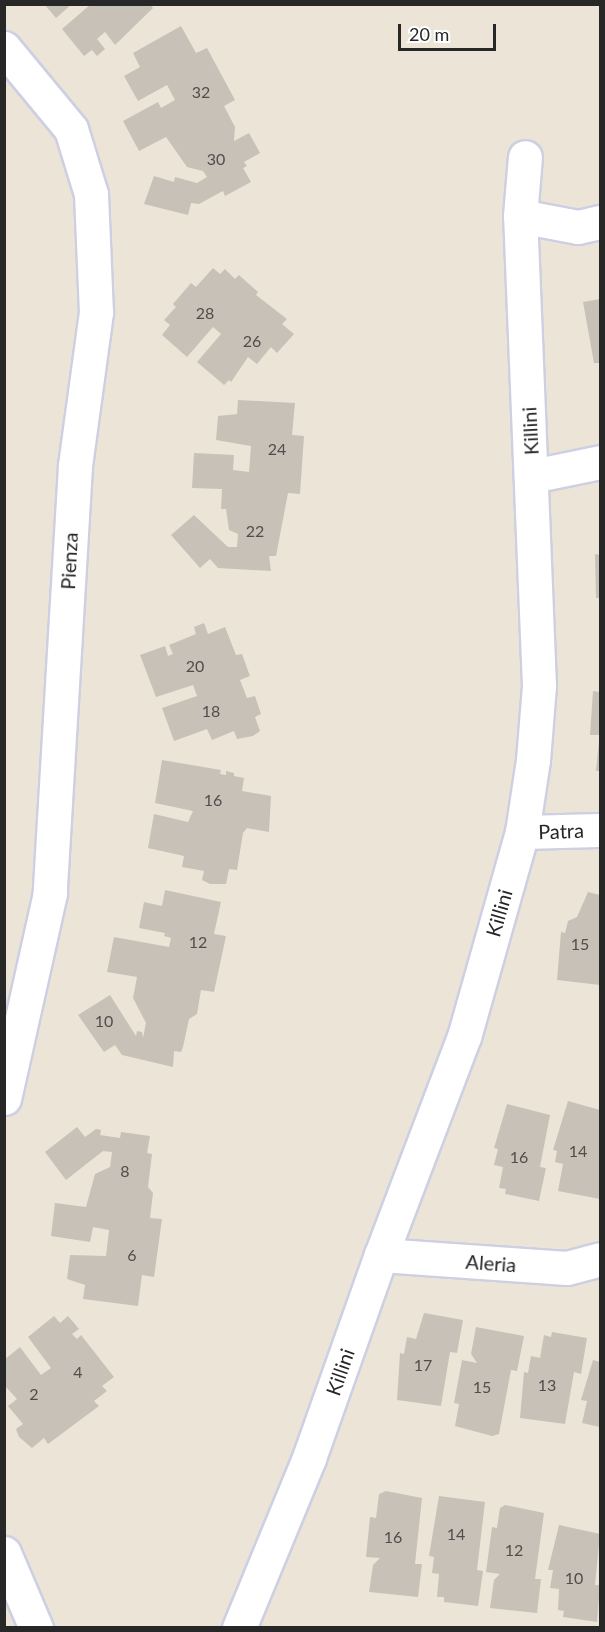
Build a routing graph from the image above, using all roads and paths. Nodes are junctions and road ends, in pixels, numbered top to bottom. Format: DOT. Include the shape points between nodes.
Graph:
graph roads {
  1 [pos="4,48"];
  2 [pos="525,157"];
  3 [pos="520,216"];
  4 [pos="600,222"];
  5 [pos="600,462"];
  6 [pos="532,476"];
  7 [pos="600,830"];
  8 [pos="522,832"];
  9 [pos="4,1098"];
  10 [pos="381,1255"];
  11 [pos="600,1259"];
  12 [pos="4,1554"];
  13 [pos="241,1627"];
  14 [pos="36,1628"];
  1 -- 9 [label="street, Pienza" via="71,129 91,194 96,312 75,466 50,894"];
  2 -- 3 [label="street, Killini"];
  3 -- 4 [label="street" via="578,227"];
  3 -- 6 [label="street, Killini"];
  5 -- 6 [label="street"];
  6 -- 8 [label="street, Killini" via="538,686 533,760"];
  7 -- 8 [label="street, Patra"];
  8 -- 10 [label="street, Killini" via="464,1037"];
  10 -- 11 [label="street, Aleria" via="567,1268"];
  10 -- 13 [label="street, Killini" via="309,1458"];
  12 -- 14 [label="street"];
}
